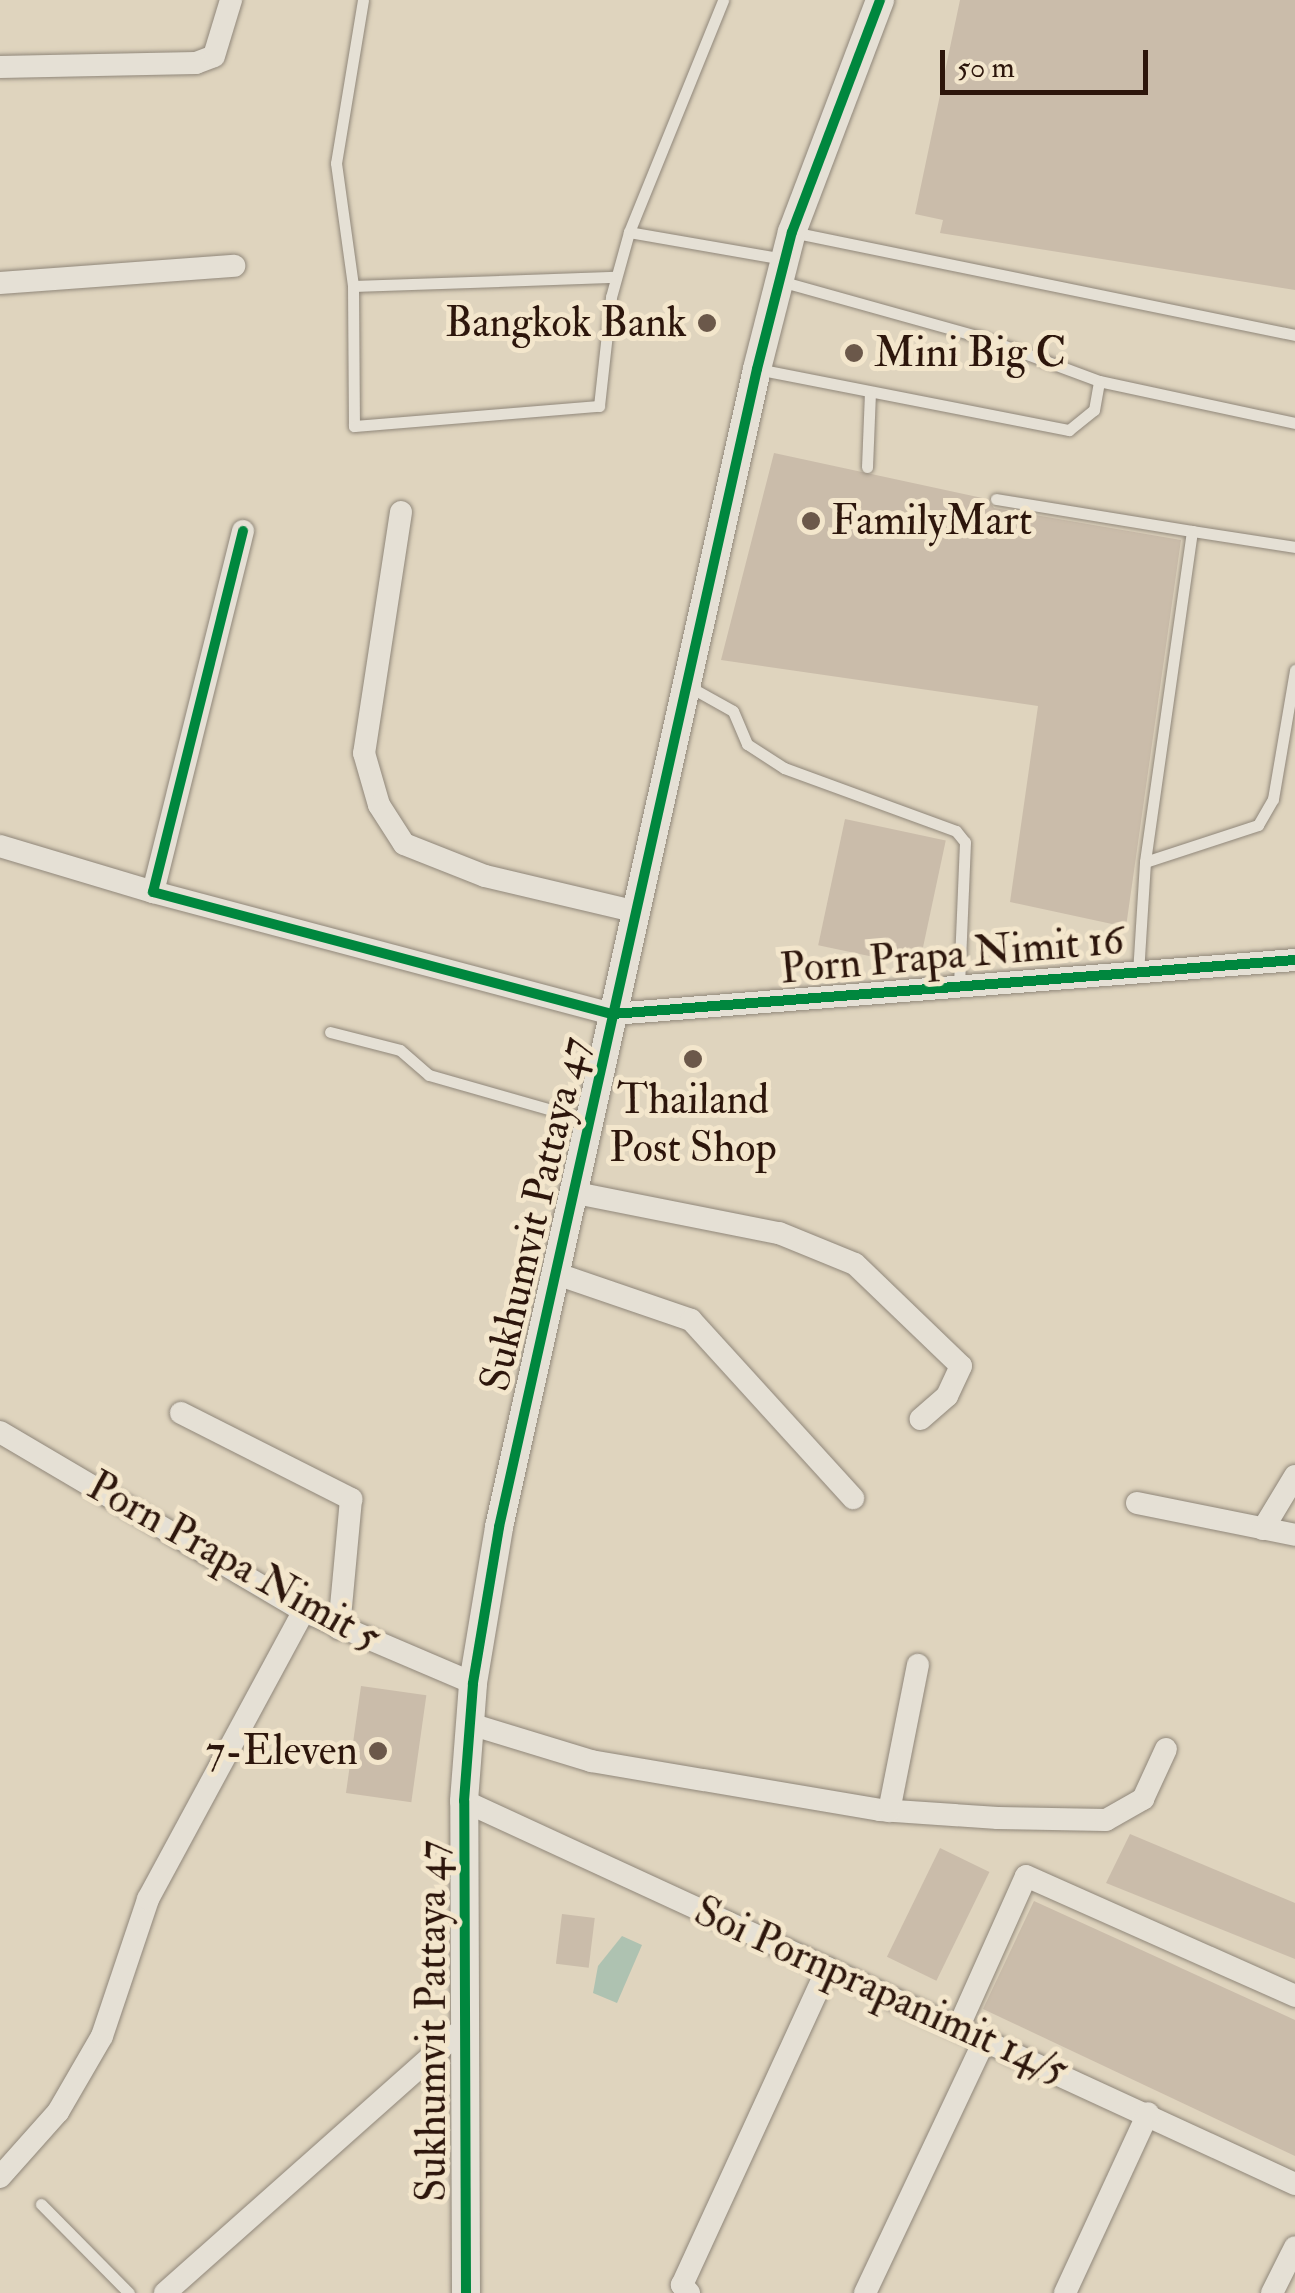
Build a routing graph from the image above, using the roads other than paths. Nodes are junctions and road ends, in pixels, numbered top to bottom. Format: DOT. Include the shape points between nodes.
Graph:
graph roads {
  1 [pos="231,0"];
  2 [pos="362,0"];
  3 [pos="722,0"];
  4 [pos="880,0"];
  5 [pos="0,67"];
  6 [pos="630,232"];
  7 [pos="792,232"];
  8 [pos="234,266"];
  9 [pos="782,270"];
  10 [pos="616,277"];
  11 [pos="0,283"];
  12 [pos="352,286"];
  13 [pos="1295,334"];
  14 [pos="757,369"];
  15 [pos="1099,381"];
  16 [pos="870,393"];
  17 [pos="1295,423"];
  18 [pos="867,467"];
  19 [pos="996,498"];
  20 [pos="402,512"];
  21 [pos="243,531"];
  22 [pos="1192,531"];
  23 [pos="1295,547"];
  24 [pos="1295,670"];
  25 [pos="690,687"];
  26 [pos="0,846"];
  27 [pos="1145,862"];
  28 [pos="152,892"];
  29 [pos="636,912"];
  30 [pos="1295,960"];
  31 [pos="1138,972"];
  32 [pos="958,987"];
  33 [pos="613,1014"];
  34 [pos="330,1032"];
  35 [pos="587,1120"];
  36 [pos="571,1192"];
  37 [pos="554,1274"];
  38 [pos="180,1413"];
  39 [pos="922,1419"];
  40 [pos="0,1432"];
  41 [pos="1295,1476"];
  42 [pos="852,1498"];
  43 [pos="1138,1503"];
  44 [pos="1264,1529"];
  45 [pos="1295,1536"];
  46 [pos="304,1611"];
  47 [pos="339,1628"];
  48 [pos="918,1665"];
  49 [pos="472,1683"];
  50 [pos="470,1724"];
  51 [pos="1166,1749"];
  52 [pos="464,1801"];
  53 [pos="889,1811"];
  54 [pos="828,1968"];
  55 [pos="1295,1996"];
  56 [pos="959,2026"];
  57 [pos="461,2030"];
  58 [pos="986,2037"];
  59 [pos="1148,2113"];
  60 [pos="0,2177"];
  61 [pos="1295,2184"];
  62 [pos="40,2204"];
  63 [pos="1295,2247"];
  64 [pos="472,2289"];
  65 [pos="129,2293"];
  66 [pos="165,2293"];
  67 [pos="688,2293"];
  68 [pos="865,2293"];
  69 [pos="1066,2293"];
  70 [pos="1272,2293"];
  1 -- 5 [label="street" via="214,56 196,63"];
  2 -- 12 [label="lane" via="336,163"];
  3 -- 6 [label="lane"];
  4 -- 7 [label="street, Sukhumvit Pattaya 47"];
  6 -- 9 [label="lane"];
  6 -- 10 [label="lane"];
  7 -- 9 [label="street, Sukhumvit Pattaya 47"];
  7 -- 13 [label="lane"];
  8 -- 11 [label="street"];
  9 -- 14 [label="street, Sukhumvit Pattaya 47"];
  9 -- 15 [label="lane"];
  10 -- 12 [label="lane"];
  10 -- 12 [label="lane" via="599,406 354,426"];
  14 -- 16 [label="lane"];
  14 -- 25 [label="street, Sukhumvit Pattaya 47"];
  15 -- 16 [label="lane" via="1094,410 1068,430"];
  15 -- 17 [label="lane"];
  16 -- 18 [label="lane"];
  19 -- 22 [label="lane"];
  20 -- 29 [label="street" via="364,753 379,804 404,844 485,876"];
  21 -- 28 [label="street"];
  22 -- 23 [label="lane"];
  22 -- 27 [label="lane"];
  24 -- 27 [label="lane" via="1274,799 1258,825"];
  25 -- 29 [label="street, Sukhumvit Pattaya 47"];
  25 -- 32 [label="lane" via="733,711 748,744 784,768 956,831 965,842"];
  26 -- 28 [label="street, Porn Prapa Nimit 16"];
  27 -- 31 [label="lane"];
  28 -- 33 [label="street, Porn Prapa Nimit 16"];
  29 -- 33 [label="street, Sukhumvit Pattaya 47"];
  30 -- 31 [label="street, Porn Prapa Nimit 16"];
  31 -- 32 [label="street, Porn Prapa Nimit 16"];
  32 -- 33 [label="street, Porn Prapa Nimit 16"];
  33 -- 35 [label="street, Sukhumvit Pattaya 47"];
  34 -- 35 [label="lane" via="400,1050 428,1075"];
  35 -- 36 [label="street, Sukhumvit Pattaya 47"];
  36 -- 37 [label="street, Sukhumvit Pattaya 47"];
  36 -- 39 [label="street" via="779,1233 856,1264 961,1366 947,1396"];
  37 -- 42 [label="street" via="691,1320"];
  37 -- 49 [label="street, Sukhumvit Pattaya 47"];
  38 -- 47 [label="street" via="351,1499"];
  40 -- 46 [label="street, Porn Prapa Nimit 5"];
  41 -- 44 [label="street"];
  43 -- 44 [label="street"];
  44 -- 45 [label="street"];
  46 -- 47 [label="street, Porn Prapa Nimit 5"];
  46 -- 60 [label="street" via="148,1899 102,2036 46,2128"];
  47 -- 49 [label="street, Porn Prapa Nimit 5"];
  48 -- 53 [label="street"];
  49 -- 50 [label="street, Sukhumvit Pattaya 47"];
  50 -- 52 [label="street, Sukhumvit Pattaya 47"];
  50 -- 53 [label="street" via="591,1761"];
  51 -- 53 [label="street" via="1143,1799 1106,1820"];
  52 -- 54 [label="street, Soi Pornprapanimit 14/5"];
  52 -- 57 [label="street, Sukhumvit Pattaya 47"];
  54 -- 56 [label="street, Soi Pornprapanimit 14/5"];
  54 -- 67 [label="street" via="682,2285"];
  55 -- 56 [label="street" via="1026,1876"];
  56 -- 58 [label="street, Soi Pornprapanimit 14/5"];
  57 -- 64 [label="street, Sukhumvit Pattaya 47"];
  57 -- 66 [label="street"];
  58 -- 59 [label="street, Soi Pornprapanimit 14/5"];
  58 -- 68 [label="street"];
  59 -- 61 [label="street, Soi Pornprapanimit 14/5"];
  59 -- 69 [label="street"];
  62 -- 65 [label="lane"];
  63 -- 70 [label="street"];
}
